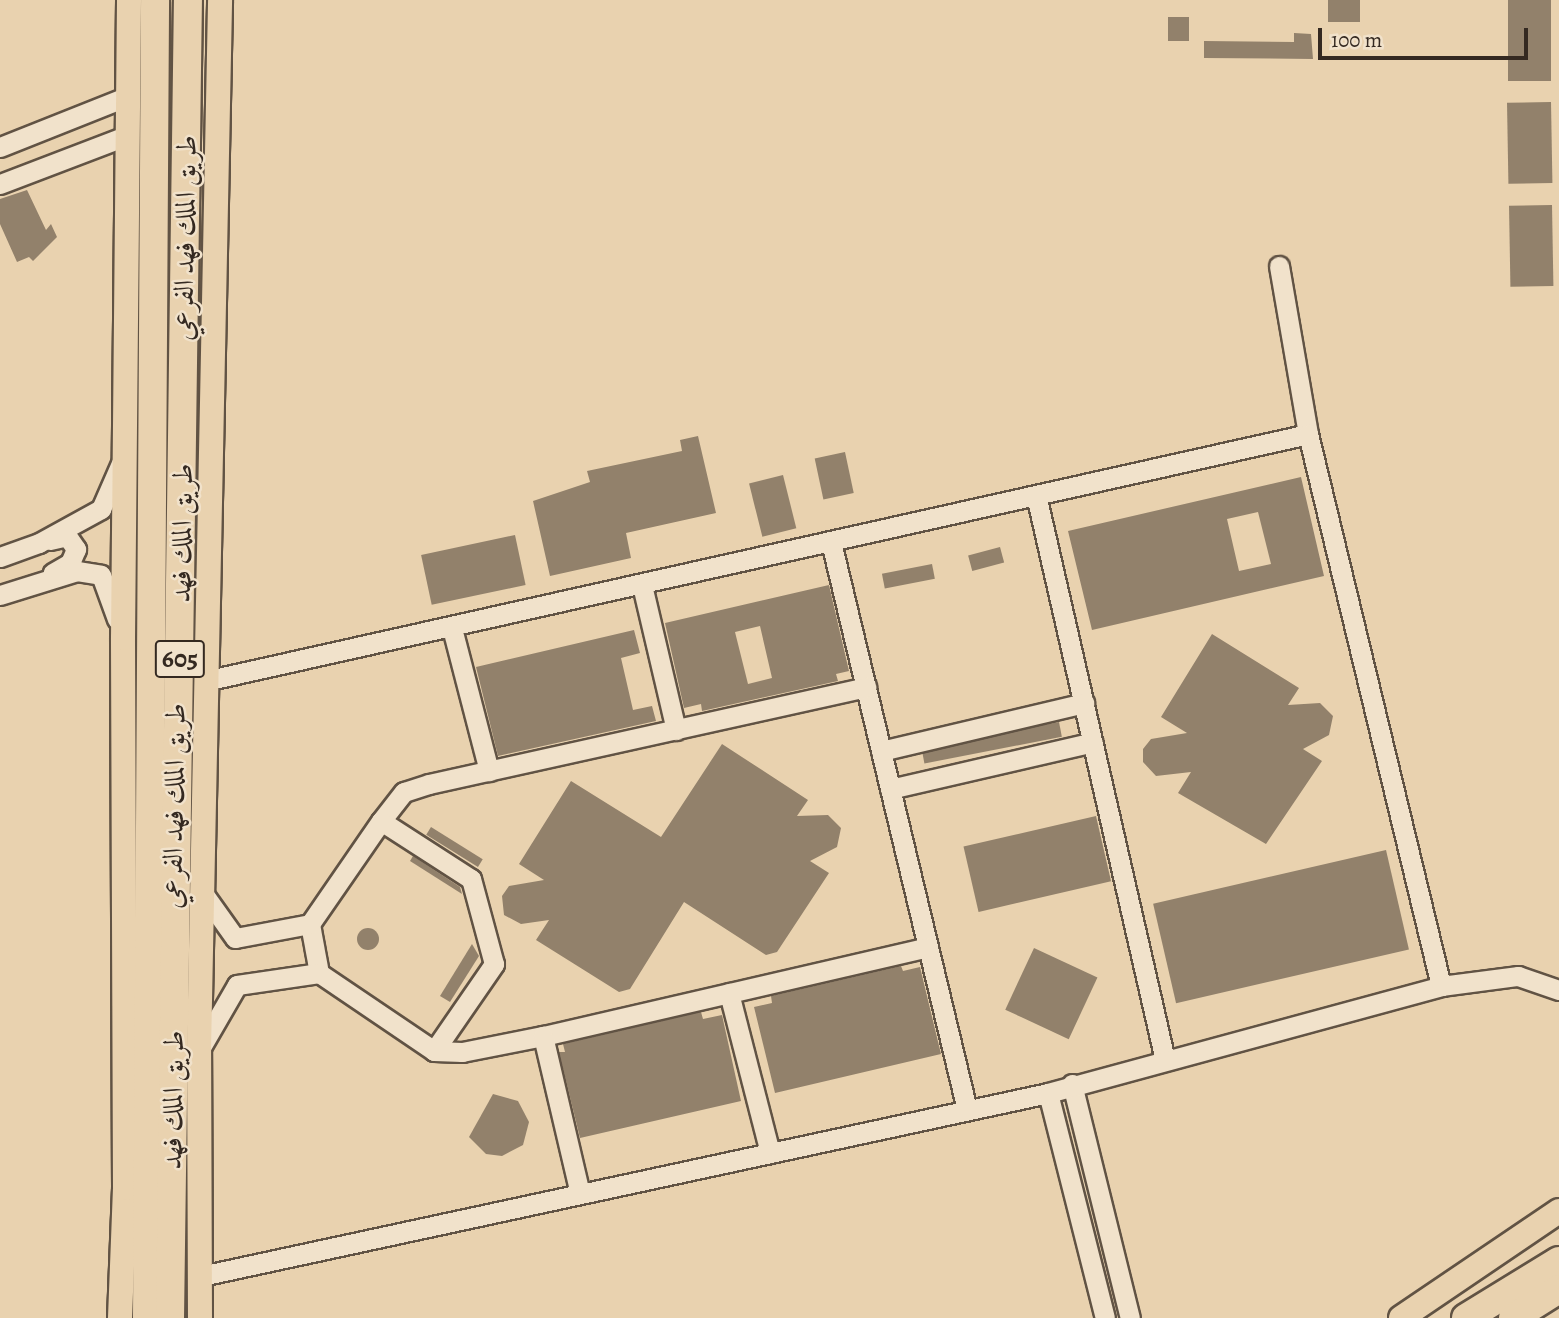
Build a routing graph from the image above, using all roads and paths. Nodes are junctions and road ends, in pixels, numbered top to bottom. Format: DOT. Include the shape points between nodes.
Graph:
graph roads {
  1 [pos="129,0"];
  2 [pos="155,0"];
  3 [pos="191,0"];
  4 [pos="220,0"];
  5 [pos="128,96"];
  6 [pos="128,135"];
  7 [pos="0,147"];
  8 [pos="0,184"];
  9 [pos="1279,266"];
  10 [pos="1308,434"];
  11 [pos="126,454"];
  12 [pos="1036,495"];
  13 [pos="831,542"];
  14 [pos="39,543"];
  15 [pos="0,557"];
  16 [pos="44,579"];
  17 [pos="642,585"];
  18 [pos="0,595"];
  19 [pos="452,628"];
  20 [pos="123,638"];
  21 [pos="205,681"];
  22 [pos="866,687"];
  23 [pos="1084,703"];
  24 [pos="676,730"];
  25 [pos="1093,742"];
  26 [pos="881,751"];
  27 [pos="489,771"];
  28 [pos="890,789"];
  29 [pos="381,821"];
  30 [pos="203,893"];
  31 [pos="310,924"];
  32 [pos="928,947"];
  33 [pos="319,973"];
  34 [pos="1441,986"];
  35 [pos="1559,990"];
  36 [pos="729,993"];
  37 [pos="543,1036"];
  38 [pos="199,1050"];
  39 [pos="434,1051"];
  40 [pos="1165,1060"];
  41 [pos="1072,1084"];
  42 [pos="1048,1093"];
  43 [pos="968,1110"];
  44 [pos="770,1153"];
  45 [pos="580,1194"];
  46 [pos="1559,1211"];
  47 [pos="1559,1261"];
  48 [pos="201,1276"];
  49 [pos="1559,1289"];
  50 [pos="120,1318"];
  51 [pos="147,1318"];
  52 [pos="170,1318"];
  53 [pos="200,1318"];
  54 [pos="1105,1318"];
  55 [pos="1130,1318"];
  56 [pos="1401,1318"];
  57 [pos="1466,1318"];
  58 [pos="1513,1318"];
  1 -- 5 [label="main road, طريق الملك فهد الفرعي"];
  2 -- 51 [label="highway, طريق الملك فهد / 605"];
  3 -- 52 [label="highway, طريق الملك فهد / 605"];
  4 -- 21 [label="main road, طريق الملك فهد الفرعي"];
  5 -- 6 [label="main road, طريق الملك فهد الفرعي"];
  5 -- 7 [label="street"];
  6 -- 8 [label="street"];
  6 -- 11 [label="main road, طريق الملك فهد الفرعي"];
  9 -- 10 [label="street"];
  10 -- 12 [label="street"];
  10 -- 34 [label="street"];
  11 -- 14 [label="street" via="101,509"];
  11 -- 20 [label="main road, طريق الملك فهد الفرعي"];
  12 -- 13 [label="street"];
  12 -- 23 [label="street"];
  13 -- 17 [label="street"];
  13 -- 22 [label="street"];
  14 -- 15 [label="street"];
  14 -- 16 [label="street" via="67,536 76,549 69,563"];
  16 -- 18 [label="street"];
  16 -- 20 [label="street" via="77,571 101,575"];
  17 -- 19 [label="street"];
  17 -- 24 [label="street"];
  19 -- 21 [label="street"];
  19 -- 27 [label="street"];
  20 -- 50 [label="main road, طريق الملك فهد الفرعي" via="125,1188"];
  21 -- 30 [label="main road, طريق الملك فهد الفرعي"];
  22 -- 24 [label="street"];
  22 -- 26 [label="street"];
  23 -- 25 [label="street"];
  23 -- 26 [label="street"];
  24 -- 27 [label="street"];
  25 -- 28 [label="street"];
  25 -- 40 [label="street"];
  26 -- 28 [label="street"];
  27 -- 29 [label="street" via="404,792"];
  28 -- 32 [label="street"];
  29 -- 31 [label="street"];
  29 -- 39 [label="street" via="471,879 494,964"];
  30 -- 31 [label="street" via="235,938"];
  30 -- 38 [label="main road, طريق الملك فهد الفرعي"];
  31 -- 33 [label="street"];
  32 -- 36 [label="street"];
  32 -- 43 [label="street"];
  33 -- 38 [label="street" via="237,985"];
  33 -- 39 [label="street"];
  34 -- 35 [label="street" via="1518,976"];
  34 -- 40 [label="street"];
  36 -- 37 [label="street"];
  36 -- 44 [label="street"];
  37 -- 39 [label="street" via="462,1052"];
  37 -- 45 [label="street"];
  38 -- 48 [label="main road, طريق الملك فهد الفرعي"];
  40 -- 41 [label="street"];
  41 -- 42 [label="street"];
  41 -- 55 [label="street"];
  42 -- 43 [label="street"];
  42 -- 54 [label="street"];
  43 -- 44 [label="street"];
  44 -- 45 [label="street"];
  45 -- 48 [label="street"];
  46 -- 56 [label="main road"];
  47 -- 57 [label="highway"];
  48 -- 53 [label="main road, طريق الملك فهد الفرعي"];
  49 -- 58 [label="highway"];
}
